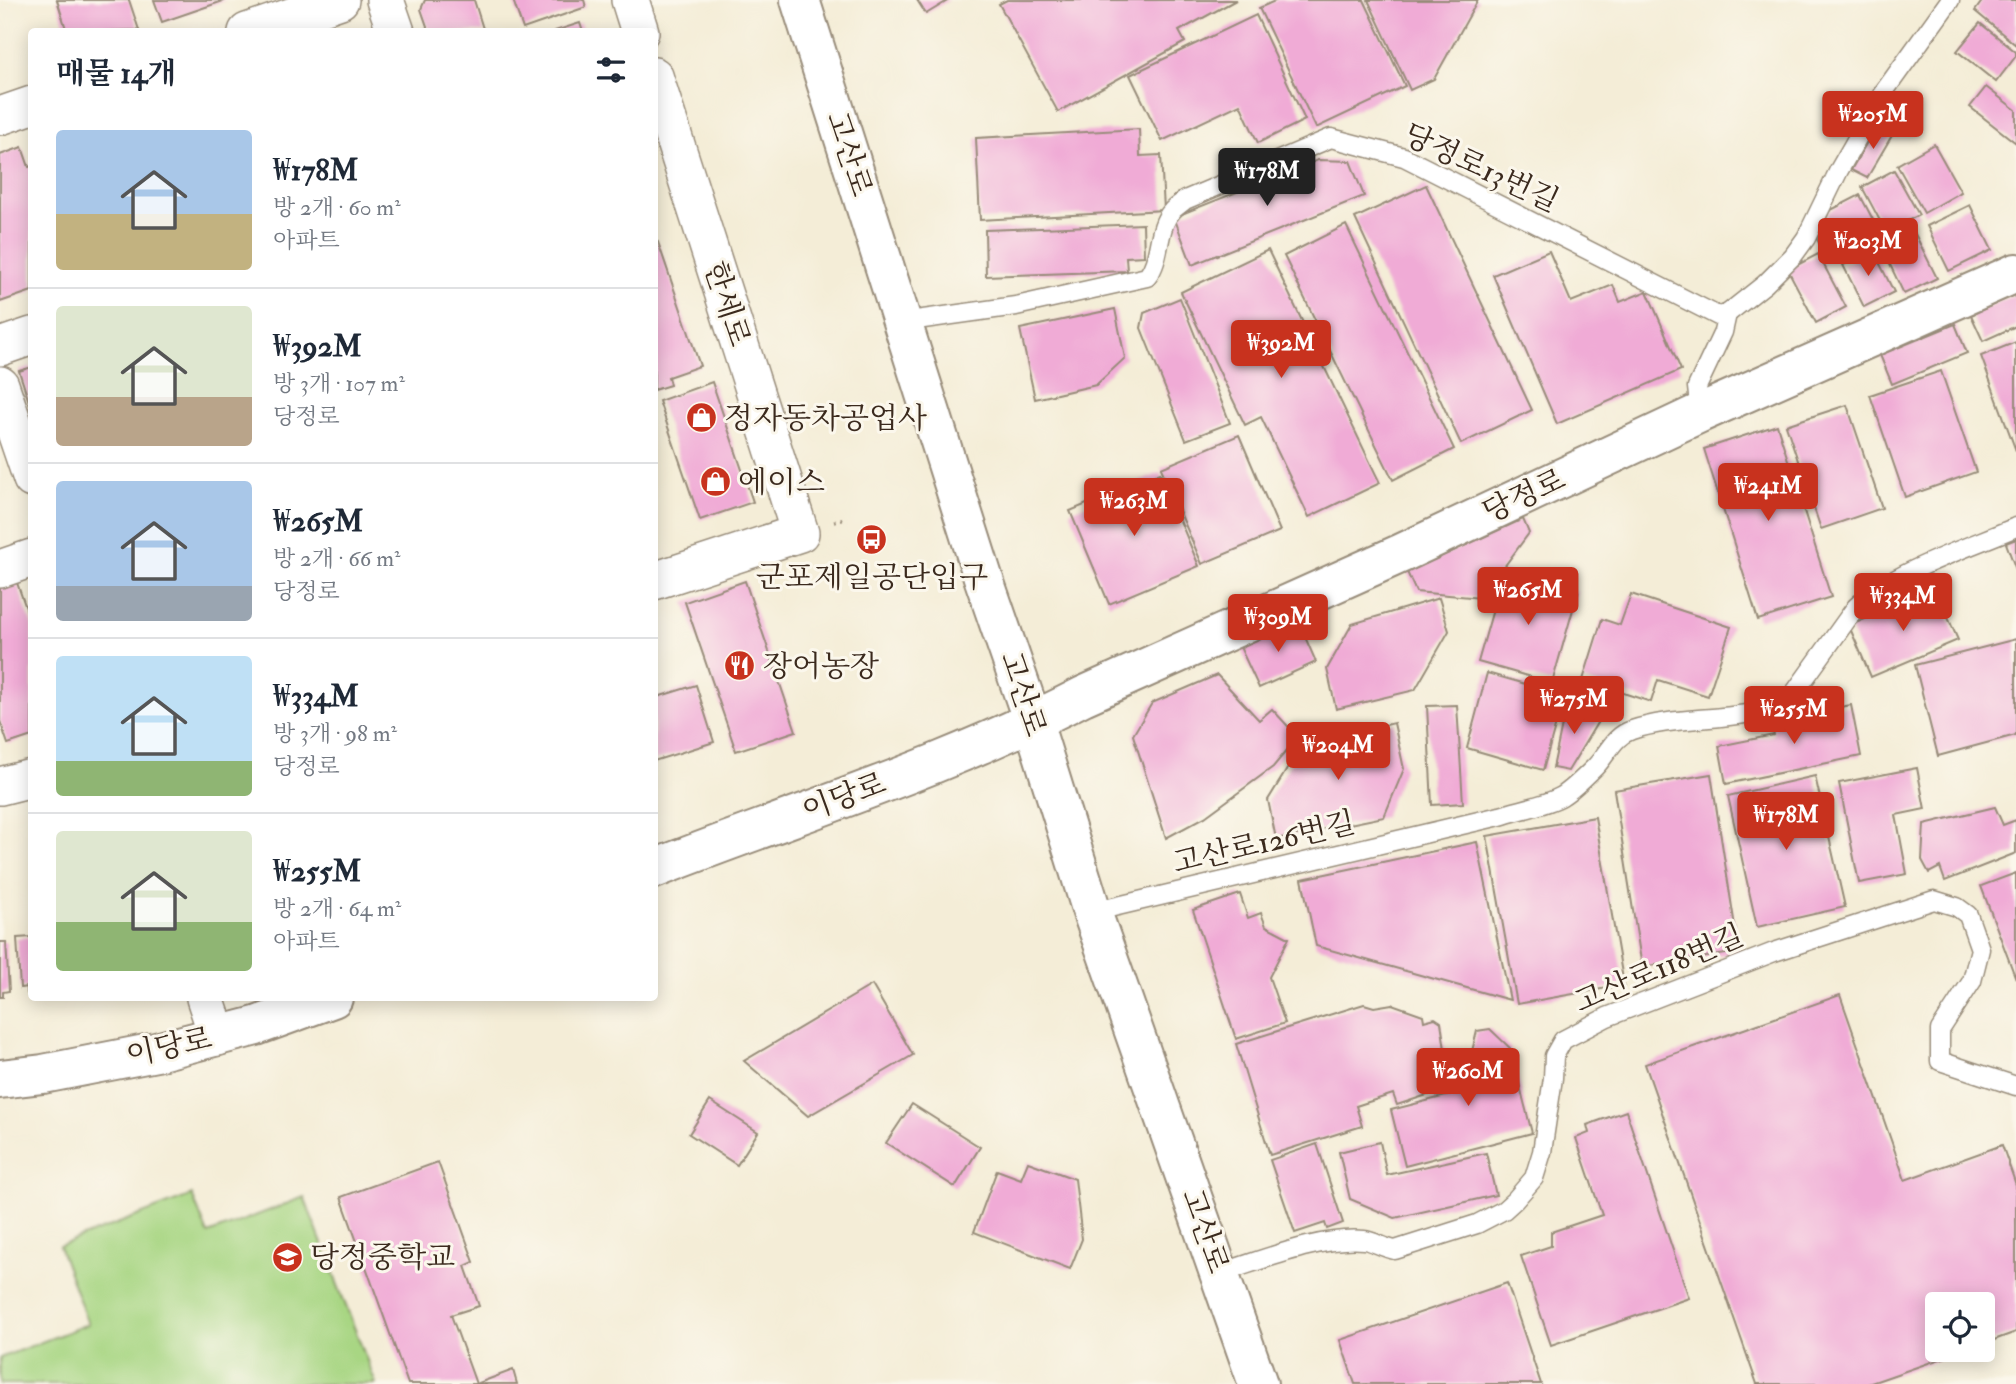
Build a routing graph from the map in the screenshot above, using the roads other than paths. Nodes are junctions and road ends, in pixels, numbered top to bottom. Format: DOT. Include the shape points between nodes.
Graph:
graph roads {
  1 [pos="340,0"];
  2 [pos="385,0"];
  3 [pos="630,0"];
  4 [pos="800,0"];
  5 [pos="1950,0"];
  6 [pos="259,28"];
  7 [pos="395,28"];
  8 [pos="639,28"];
  9 [pos="658,89"];
  10 [pos="28,106"];
  11 [pos="0,116"];
  12 [pos="2016,273"];
  13 [pos="1727,314"];
  14 [pos="902,322"];
  15 [pos="28,337"];
  16 [pos="0,347"];
  17 [pos="0,385"];
  18 [pos="1700,413"];
  19 [pos="28,468"];
  20 [pos="2016,527"];
  21 [pos="28,559"];
  22 [pos="0,569"];
  23 [pos="658,580"];
  24 [pos="1033,722"];
  25 [pos="28,779"];
  26 [pos="0,786"];
  27 [pos="658,868"];
  28 [pos="1092,912"];
  29 [pos="206,1001"];
  30 [pos="325,1001"];
  31 [pos="218,1037"];
  32 [pos="0,1079"];
  33 [pos="2016,1086"];
  34 [pos="1220,1273"];
  35 [pos="1258,1384"];
  1 -- 6 [label="street"];
  2 -- 7 [label="street"];
  3 -- 8 [label="street"];
  4 -- 14 [label="street, 고산로"];
  5 -- 13 [label="lane" via="1882,93 1806,238 1765,284"];
  9 -- 23 [label="street, 한세로" via="800,533"];
  10 -- 11 [label="street"];
  12 -- 18 [label="street, 당정로"];
  13 -- 14 [label="lane, 당정로13번길" via="1718,316 1404,157 1331,138 1185,200 1170,212 1155,267 1147,277 1016,306"];
  13 -- 18 [label="lane" via="1696,387"];
  14 -- 24 [label="street, 고산로"];
  15 -- 16 [label="street"];
  17 -- 19 [label="street"];
  18 -- 24 [label="street, 당정로"];
  20 -- 28 [label="lane, 고산로126번길" via="1870,594 1790,699 1774,709 1676,719 1630,730 1617,737 1595,766 1561,797 1500,816"];
  21 -- 22 [label="street"];
  24 -- 27 [label="street, 이당로"];
  24 -- 28 [label="street, 고산로"];
  25 -- 26 [label="street"];
  28 -- 34 [label="street, 고산로"];
  29 -- 31 [label="street"];
  30 -- 31 [label="street, 이당로"];
  31 -- 32 [label="street, 이당로"];
  33 -- 34 [label="lane, 고산로118번길" via="1940,1061 1940,1030 1972,981 1980,949 1968,915 1934,901 1774,952 1607,1017 1563,1040 1553,1056 1542,1152 1534,1178 1504,1210 1477,1224 1395,1250 1368,1240 1326,1241"];
  34 -- 35 [label="street, 고산로"];
}
